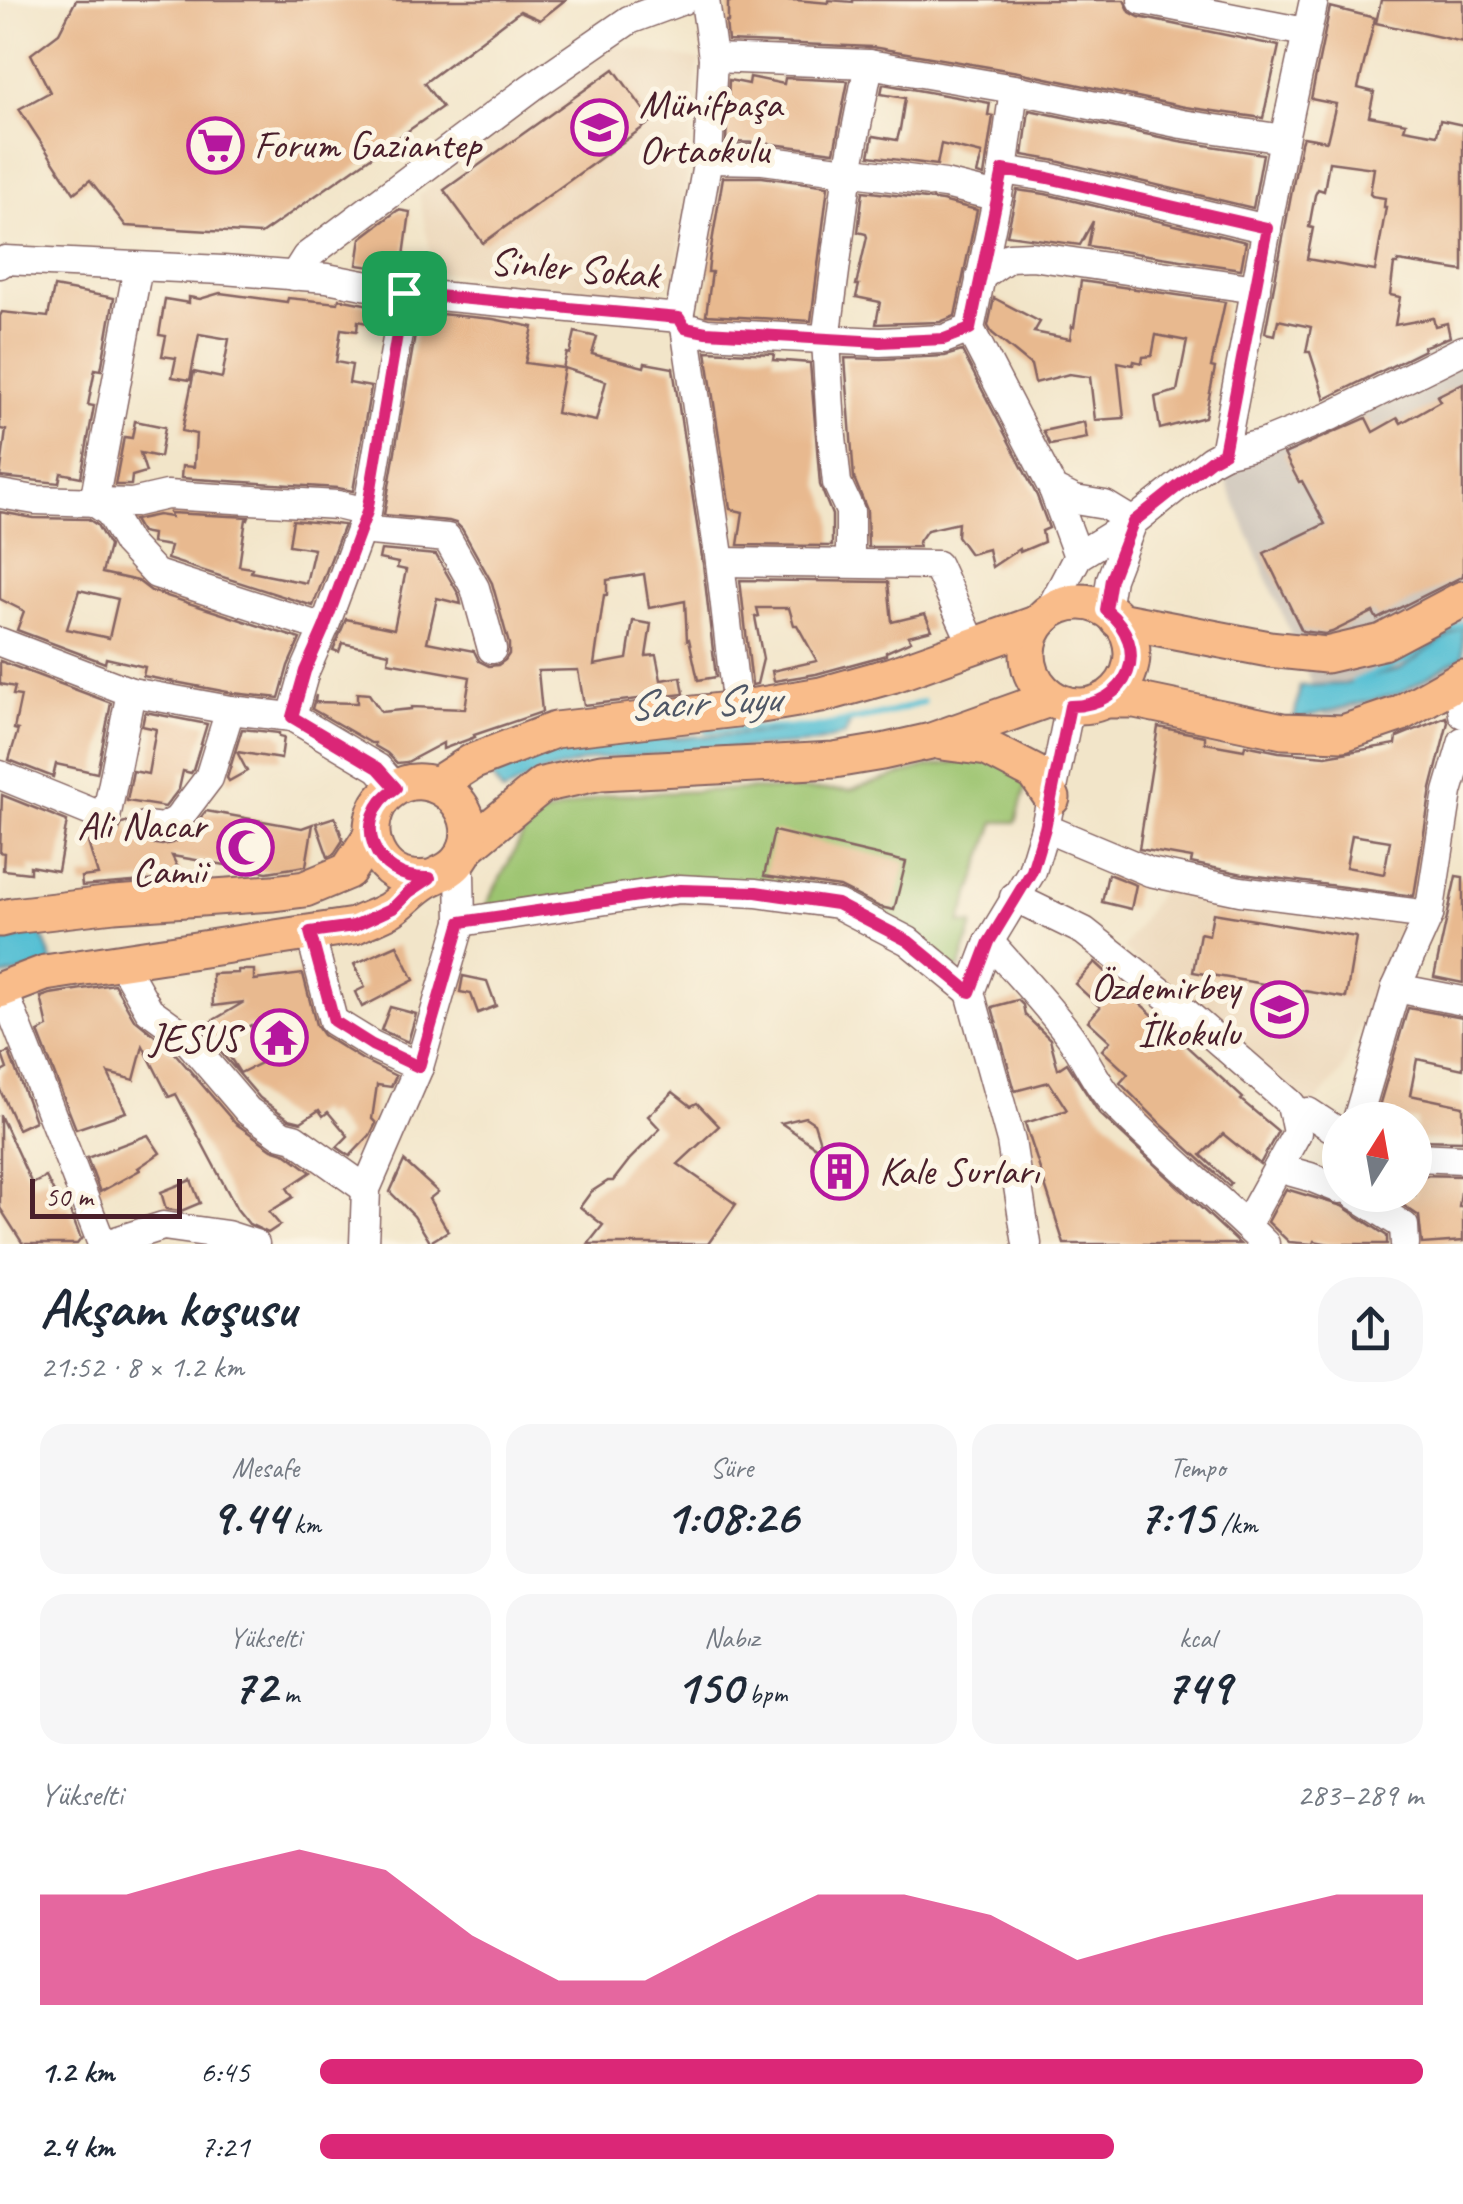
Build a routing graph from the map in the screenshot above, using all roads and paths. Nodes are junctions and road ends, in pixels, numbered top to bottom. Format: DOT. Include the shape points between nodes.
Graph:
graph roads {
  1 [pos="683,0"];
  2 [pos="705,0"];
  3 [pos="1142,0"];
  4 [pos="1314,0"];
  5 [pos="1306,32"];
  6 [pos="714,58"];
  7 [pos="869,64"];
  8 [pos="1014,89"];
  9 [pos="1284,139"];
  10 [pos="708,159"];
  11 [pos="848,171"];
  12 [pos="1000,184"];
  13 [pos="1267,228"];
  14 [pos="0,264"];
  15 [pos="138,267"];
  16 [pos="294,276"];
  17 [pos="980,277"];
  18 [pos="1256,289"];
  19 [pos="404,293"];
  20 [pos="682,322"];
  21 [pos="970,329"];
  22 [pos="826,340"];
  23 [pos="1463,350"];
  24 [pos="1224,453"];
  25 [pos="1052,490"];
  26 [pos="0,494"];
  27 [pos="94,502"];
  28 [pos="363,521"];
  29 [pos="1133,522"];
  30 [pos="1078,556"];
  31 [pos="720,562"];
  32 [pos="850,563"];
  33 [pos="1463,599"];
  34 [pos="1112,615"];
  35 [pos="1043,618"];
  36 [pos="324,628"];
  37 [pos="0,642"];
  38 [pos="974,646"];
  39 [pos="492,649"];
  40 [pos="130,692"];
  41 [pos="1458,692"];
  42 [pos="1075,701"];
  43 [pos="737,709"];
  44 [pos="230,710"];
  45 [pos="292,717"];
  46 [pos="1463,740"];
  47 [pos="931,741"];
  48 [pos="0,775"];
  49 [pos="436,785"];
  50 [pos="396,788"];
  51 [pos="1455,793"];
  52 [pos="1048,813"];
  53 [pos="145,826"];
  54 [pos="372,836"];
  55 [pos="451,862"];
  56 [pos="1014,897"];
  57 [pos="1430,914"];
  58 [pos="0,920"];
  59 [pos="461,922"];
  60 [pos="310,932"];
  61 [pos="989,942"];
  62 [pos="121,961"];
  63 [pos="1396,988"];
  64 [pos="1,989"];
  65 [pos="970,992"];
  66 [pos="1463,1001"];
  67 [pos="419,1067"];
  68 [pos="1362,1102"];
  69 [pos="1308,1112"];
  70 [pos="1322,1121"];
  71 [pos="1432,1158"];
  72 [pos="1463,1159"];
  73 [pos="1278,1168"];
  74 [pos="1322,1181"];
  75 [pos="366,1190"];
  76 [pos="1380,1212"];
  77 [pos="1256,1234"];
  78 [pos="104,1244"];
  79 [pos="254,1244"];
  80 [pos="364,1244"];
  81 [pos="1028,1244"];
  82 [pos="1405,1244"];
  1 -- 16 [label="street" via="629,20 532,87 306,257"];
  2 -- 6 [label="street"];
  3 -- 5 [label="street"];
  4 -- 5 [label="street"];
  5 -- 9 [label="street"];
  6 -- 7 [label="street"];
  6 -- 10 [label="street"];
  7 -- 8 [label="street"];
  7 -- 11 [label="street"];
  8 -- 9 [label="street"];
  8 -- 12 [label="street"];
  9 -- 13 [label="street"];
  10 -- 11 [label="street"];
  10 -- 20 [label="street"];
  11 -- 12 [label="street"];
  11 -- 22 [label="street"];
  12 -- 13 [label="street" via="1048,178"];
  12 -- 17 [label="street"];
  13 -- 18 [label="street"];
  14 -- 15 [label="street, Sinler Sokak"];
  15 -- 16 [label="street, Sinler Sokak"];
  15 -- 27 [label="street"];
  16 -- 19 [label="street, Sinler Sokak"];
  17 -- 18 [label="street" via="1009,256 1032,256"];
  17 -- 21 [label="street"];
  18 -- 24 [label="street"];
  19 -- 20 [label="street, Sinler Sokak"];
  19 -- 28 [label="street"];
  20 -- 22 [label="street, Sinler Sokak" via="706,332"];
  20 -- 31 [label="street"];
  21 -- 22 [label="street, Sinler Sokak" via="944,339"];
  21 -- 25 [label="street"];
  22 -- 32 [label="street" via="838,483 850,511"];
  23 -- 24 [label="street" via="1331,416"];
  24 -- 29 [label="street"];
  25 -- 29 [label="street" via="1105,505"];
  25 -- 30 [label="street"];
  26 -- 27 [label="street"];
  27 -- 28 [label="street" via="167,495 338,504"];
  27 -- 36 [label="street" via="156,574"];
  28 -- 36 [label="street"];
  28 -- 39 [label="street" via="447,538 476,588"];
  29 -- 30 [label="street"];
  29 -- 34 [label="street" via="1111,579"];
  30 -- 35 [label="street"];
  31 -- 32 [label="street"];
  31 -- 43 [label="street"];
  32 -- 38 [label="street" via="937,565"];
  33 -- 34 [label="main road" via="1382,642 1326,654 1269,649"];
  34 -- 35 [label="main road" via="1076,602"];
  34 -- 42 [label="main road" via="1131,648 1126,678 1117,690"];
  35 -- 38 [label="main road"];
  35 -- 42 [label="main road" via="1030,638 1030,672 1038,686"];
  36 -- 45 [label="street"];
  37 -- 40 [label="street"];
  38 -- 43 [label="main road" via="821,694"];
  40 -- 44 [label="street"];
  40 -- 48 [label="street" via="106,818"];
  41 -- 42 [label="main road" via="1343,732 1283,731 1135,700"];
  42 -- 47 [label="main road"];
  42 -- 52 [label="street"];
  43 -- 49 [label="main road" via="556,730 472,762"];
  44 -- 45 [label="street"];
  44 -- 53 [label="street" via="210,778 177,820 164,828"];
  45 -- 50 [label="street" via="378,768"];
  46 -- 51 [label="street"];
  47 -- 52 [label="main road" via="987,748 1034,773"];
  47 -- 55 [label="main road" via="834,760 601,772 542,785"];
  49 -- 50 [label="main road"];
  49 -- 55 [label="main road" via="467,816 469,832"];
  50 -- 54 [label="main road" via="378,806"];
  51 -- 57 [label="street"];
  52 -- 56 [label="street" via="1032,871"];
  52 -- 57 [label="street" via="1150,872 1240,891"];
  54 -- 55 [label="main road" via="376,852 398,874 414,879"];
  54 -- 58 [label="main road" via="348,871 305,889"];
  55 -- 59 [label="street" via="460,874"];
  55 -- 60 [label="main road" via="393,908 354,926"];
  56 -- 61 [label="street"];
  56 -- 73 [label="street" via="1084,931 1292,1104 1297,1133"];
  57 -- 63 [label="street"];
  59 -- 65 [label="street" via="680,890 756,892 837,904 908,941"];
  59 -- 67 [label="street"];
  60 -- 62 [label="main road"];
  60 -- 67 [label="street" via="334,1021"];
  61 -- 65 [label="street"];
  61 -- 77 [label="street" via="1050,1008 1109,1098"];
  62 -- 64 [label="main road" via="45,973"];
  62 -- 75 [label="street" via="150,1010 182,1034 248,1111"];
  63 -- 66 [label="street"];
  63 -- 68 [label="street"];
  64 -- 78 [label="street"];
  65 -- 81 [label="street" via="1011,1140"];
  67 -- 75 [label="street"];
  69 -- 70 [label="street"];
  71 -- 72 [label="street"];
  73 -- 74 [label="street"];
  73 -- 77 [label="street"];
  75 -- 80 [label="street"];
  76 -- 82 [label="street" via="1404,1226"];
  78 -- 79 [label="street" via="163,1226"];
}
